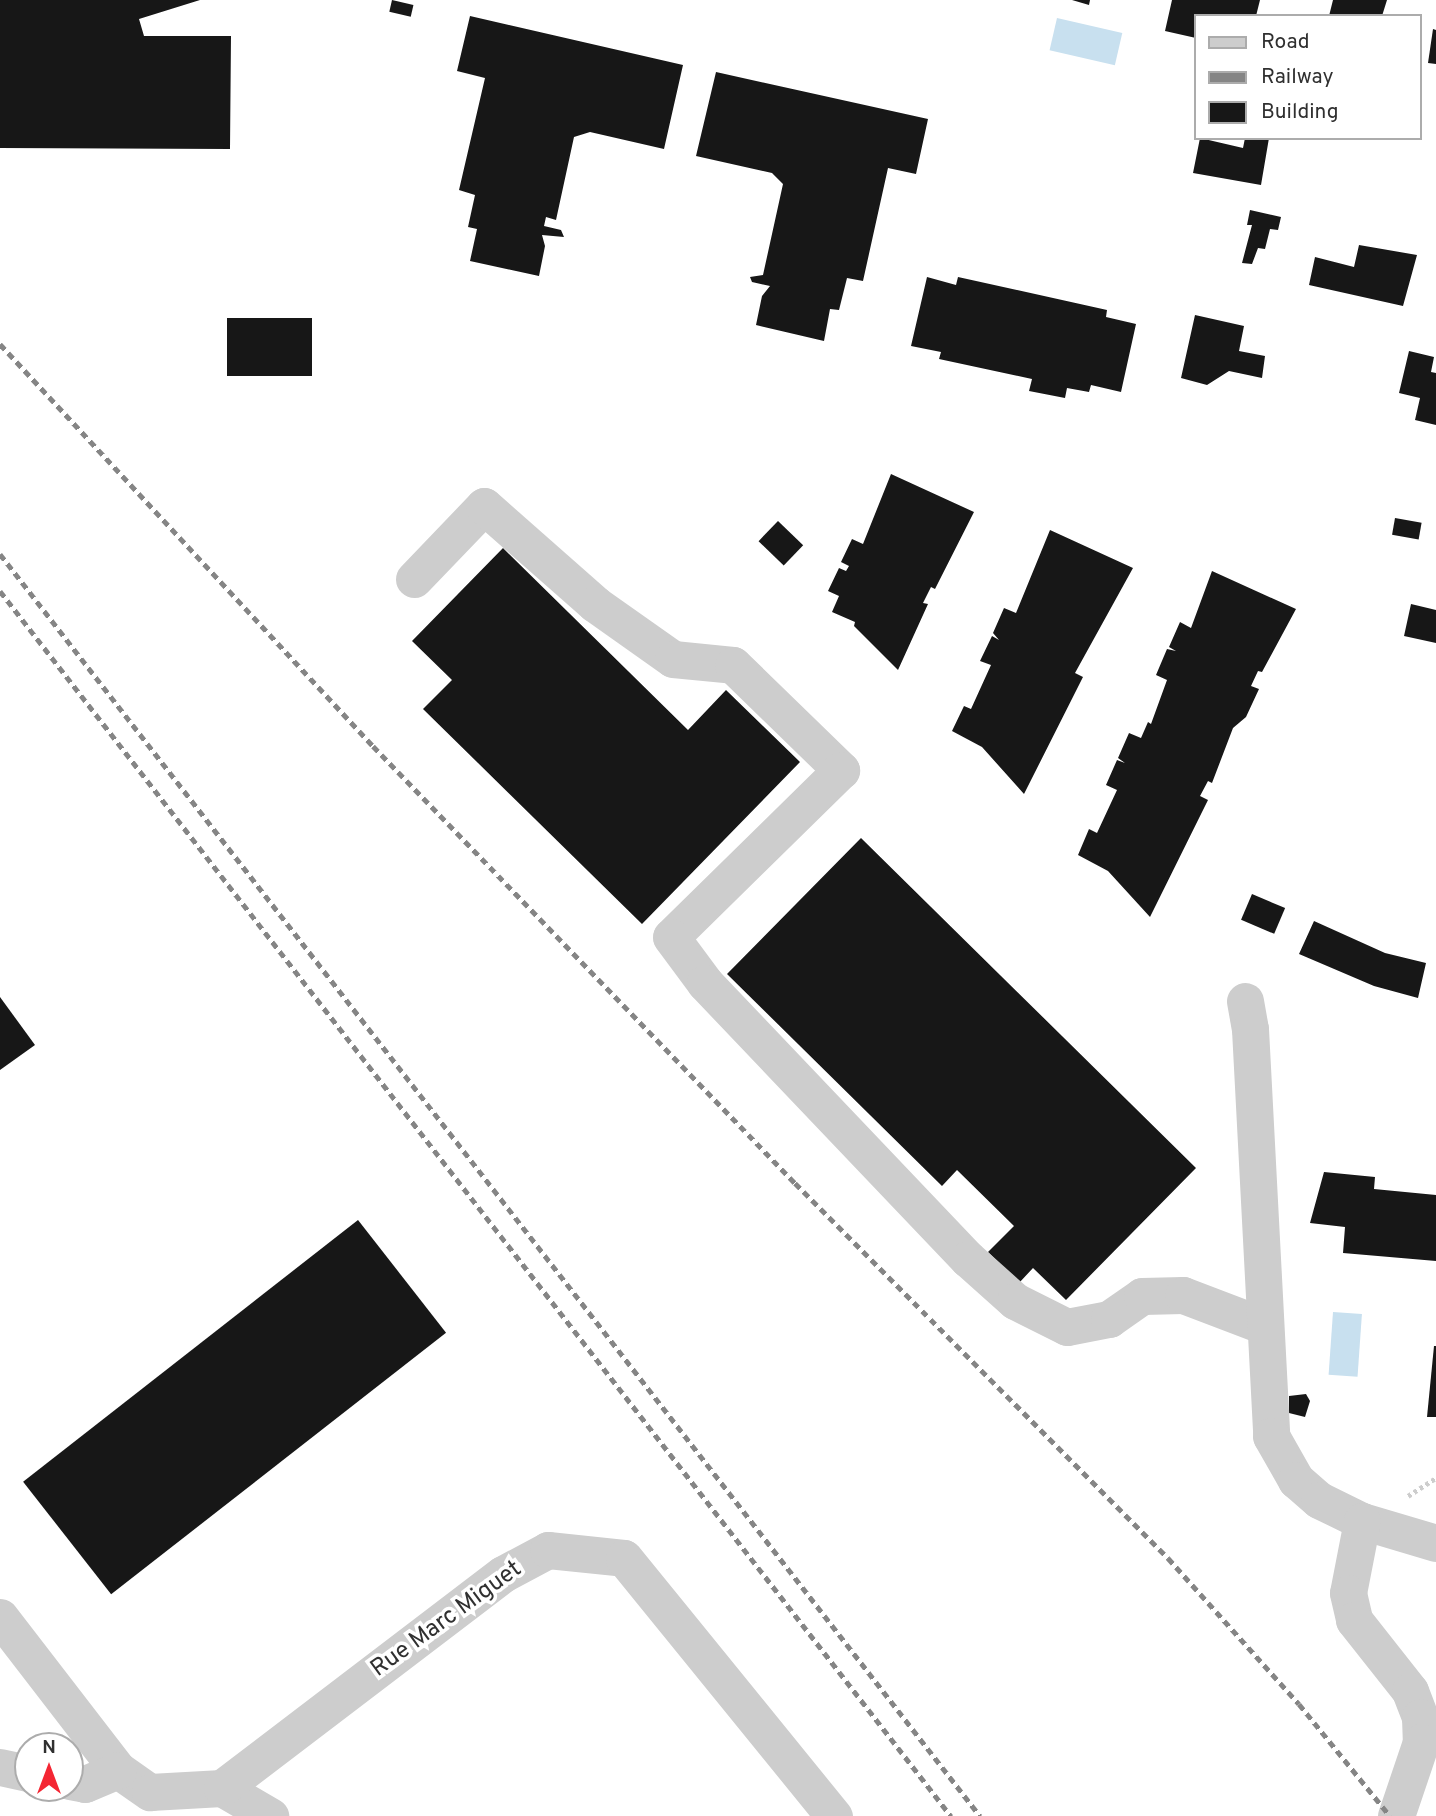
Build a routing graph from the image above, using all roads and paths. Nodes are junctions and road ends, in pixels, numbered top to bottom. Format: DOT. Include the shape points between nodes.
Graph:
graph roads {
  1 [pos="414,579"];
  2 [pos="1245,1001"];
  3 [pos="1262,1325"];
  4 [pos="1436,1478"];
  5 [pos="1404,1502"];
  6 [pos="1362,1521"];
  7 [pos="1436,1543"];
  8 [pos="0,1617"];
  9 [pos="118,1770"];
  10 [pos="84,1784"];
  11 [pos="222,1788"];
  12 [pos="270,1816"];
  13 [pos="834,1816"];
  14 [pos="1396,1816"];
  1 -- 3 [label="street" via="484,506 595,604 673,659 733,665 841,770 671,937 705,983 968,1259 1015,1301 1067,1327 1109,1319 1142,1296 1182,1295"];
  2 -- 3 [label="street" via="1250,1029"];
  3 -- 6 [label="street" via="1271,1436 1280,1457 1319,1500"];
  4 -- 5 [label="path"];
  6 -- 7 [label="street"];
  6 -- 14 [label="street" via="1348,1593 1354,1620 1410,1691 1420,1717 1421,1742"];
  8 -- 9 [label="street"];
  9 -- 10 [label="street"];
  9 -- 11 [label="street" via="150,1793"];
  11 -- 12 [label="street"];
  11 -- 13 [label="street, Rue Marc Miguet" via="503,1574 548,1550 624,1558"];
}
